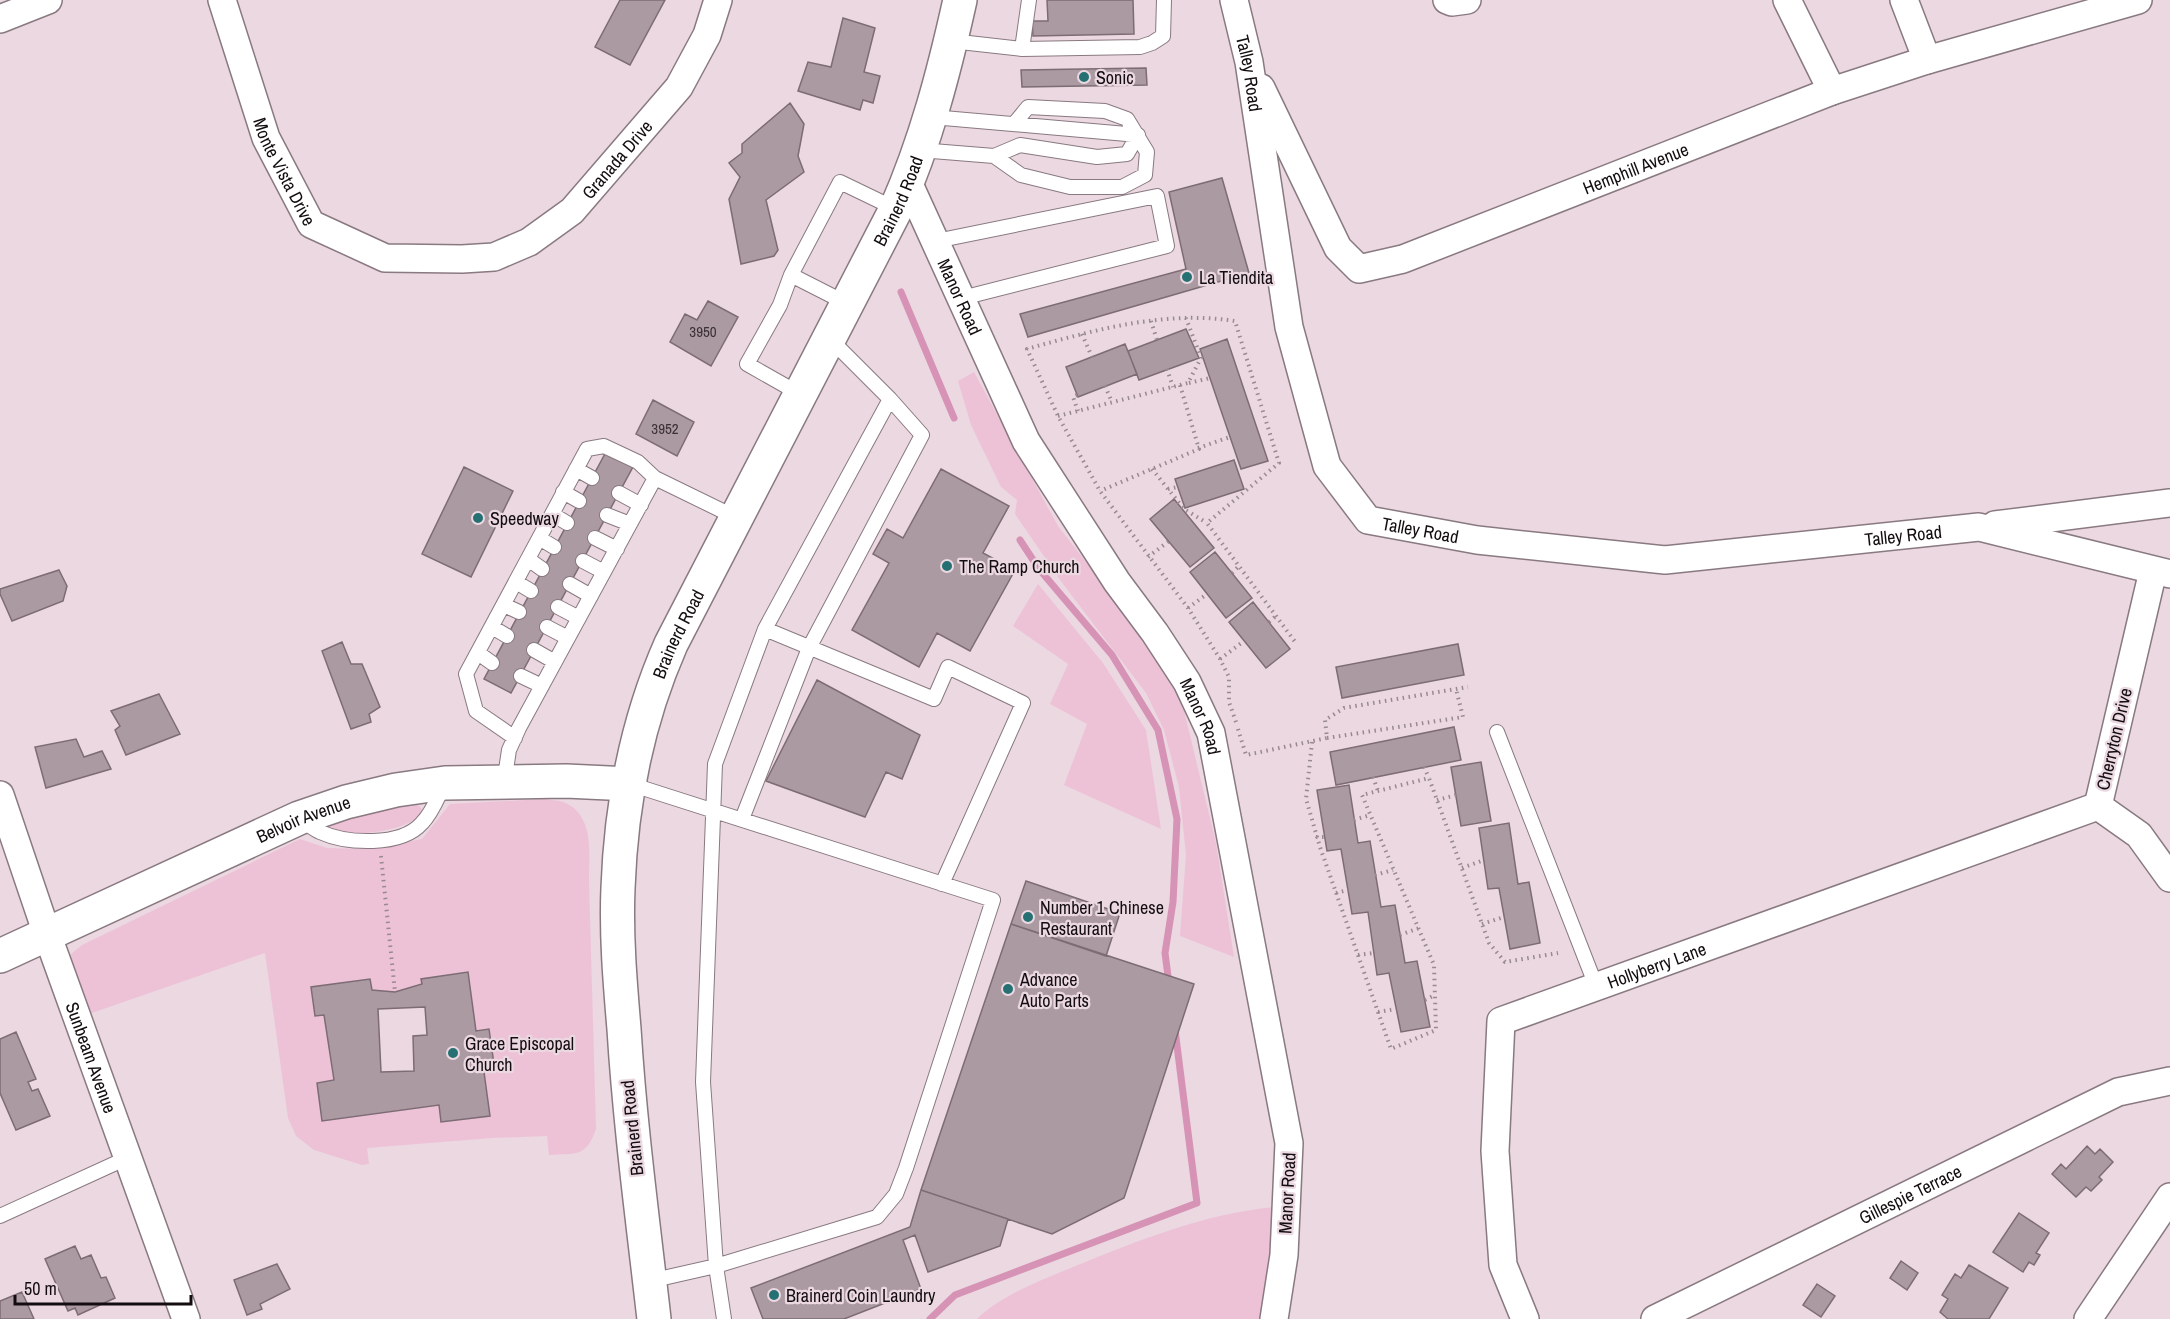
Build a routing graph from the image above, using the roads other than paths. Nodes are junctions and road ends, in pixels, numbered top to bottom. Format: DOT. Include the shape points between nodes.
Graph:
graph roads {
  1 [pos="48,0"];
  2 [pos="222,0"];
  3 [pos="718,0"];
  4 [pos="960,0"];
  5 [pos="1029,0"];
  6 [pos="1164,0"];
  7 [pos="1234,0"];
  8 [pos="1447,0"];
  9 [pos="1467,0"];
  10 [pos="1786,0"];
  11 [pos="1904,0"];
  12 [pos="2138,0"];
  13 [pos="0,19"];
  14 [pos="951,41"];
  15 [pos="1022,48"];
  16 [pos="1927,60"];
  17 [pos="1249,62"];
  18 [pos="1832,92"];
  19 [pos="932,117"];
  20 [pos="1014,124"];
  21 [pos="1138,135"];
  22 [pos="920,150"];
  23 [pos="994,156"];
  24 [pos="902,196"];
  25 [pos="936,242"];
  26 [pos="462,259"];
  27 [pos="791,275"];
  28 [pos="962,298"];
  29 [pos="846,303"];
  30 [pos="829,337"];
  31 [pos="800,394"];
  32 [pos="890,399"];
  33 [pos="576,469"];
  34 [pos="592,478"];
  35 [pos="655,478"];
  36 [pos="563,492"];
  37 [pos="619,493"];
  38 [pos="579,501"];
  39 [pos="2170,503"];
  40 [pos="641,505"];
  41 [pos="552,514"];
  42 [pos="607,515"];
  43 [pos="737,518"];
  44 [pos="567,523"];
  45 [pos="630,524"];
  46 [pos="1979,527"];
  47 [pos="539,538"];
  48 [pos="595,538"];
  49 [pos="554,547"];
  50 [pos="616,549"];
  51 [pos="528,559"];
  52 [pos="583,561"];
  53 [pos="542,569"];
  54 [pos="604,572"];
  55 [pos="2162,573"];
  56 [pos="516,582"];
  57 [pos="570,584"];
  58 [pos="531,591"];
  59 [pos="591,596"];
  60 [pos="504,605"];
  61 [pos="558,607"];
  62 [pos="519,612"];
  63 [pos="579,618"];
  64 [pos="492,627"];
  65 [pos="547,627"];
  66 [pos="765,628"];
  67 [pos="507,636"];
  68 [pos="568,638"];
  69 [pos="809,648"];
  70 [pos="534,650"];
  71 [pos="478,653"];
  72 [pos="555,662"];
  73 [pos="492,663"];
  74 [pos="521,676"];
  75 [pos="542,686"];
  76 [pos="1497,732"];
  77 [pos="514,738"];
  78 [pos="445,783"];
  79 [pos="504,783"];
  80 [pos="630,784"];
  81 [pos="0,795"];
  82 [pos="2098,806"];
  83 [pos="713,811"];
  84 [pos="299,818"];
  85 [pos="742,819"];
  86 [pos="2170,879"];
  87 [pos="942,884"];
  88 [pos="47,934"];
  89 [pos="0,956"];
  90 [pos="1596,986"];
  91 [pos="2170,1081"];
  92 [pos="128,1158"];
  93 [pos="2170,1197"];
  94 [pos="0,1216"];
  95 [pos="716,1266"];
  96 [pos="650,1281"];
  97 [pos="186,1319"];
  98 [pos="654,1319"];
  99 [pos="724,1319"];
  100 [pos="1274,1319"];
  101 [pos="1526,1319"];
  102 [pos="1655,1319"];
  103 [pos="2088,1319"];
  1 -- 13 [label="street"];
  2 -- 26 [label="street, Monte Vista Drive" via="266,138 311,224 385,258"];
  3 -- 26 [label="street, Granada Drive" via="707,35 679,87 572,211 529,242 494,257"];
  4 -- 14 [label="main road, Brainerd Road"];
  5 -- 15 [label="lane"];
  6 -- 15 [label="lane" via="1163,36 1152,43"];
  7 -- 17 [label="street, Talley Road"];
  8 -- 9 [label="street"];
  10 -- 18 [label="street"];
  11 -- 16 [label="street"];
  12 -- 16 [label="street, Hemphill Avenue"];
  14 -- 15 [label="lane"];
  14 -- 19 [label="main road, Brainerd Road"];
  16 -- 18 [label="street, Hemphill Avenue"];
  17 -- 18 [label="street, Hemphill Avenue" via="1338,248 1359,269 1403,259"];
  17 -- 46 [label="street, Talley Road" via="1289,327 1327,466 1368,520 1477,540 1665,560"];
  19 -- 20 [label="lane"];
  19 -- 22 [label="main road, Brainerd Road"];
  20 -- 21 [label="lane"];
  20 -- 21 [label="lane" via="1028,107 1105,111 1127,119"];
  21 -- 23 [label="lane" via="1127,154 1097,157 1020,145"];
  21 -- 23 [label="lane" via="1147,152 1145,175 1122,187 1070,187 1021,175"];
  22 -- 23 [label="lane"];
  22 -- 24 [label="main road, Brainerd Road"];
  24 -- 25 [label="street, Manor Road"];
  24 -- 27 [label="lane" via="840,182"];
  24 -- 29 [label="main road, Brainerd Road"];
  25 -- 28 [label="street, Manor Road"];
  25 -- 28 [label="lane" via="1157,196 1167,246"];
  27 -- 29 [label="lane"];
  27 -- 31 [label="lane" via="780,305 747,364"];
  28 -- 100 [label="street, Manor Road" via="1026,441 1187,682 1211,734 1289,1143 1284,1255"];
  29 -- 30 [label="main road, Brainerd Road"];
  30 -- 31 [label="main road, Brainerd Road"];
  30 -- 32 [label="lane"];
  31 -- 43 [label="main road, Brainerd Road"];
  32 -- 66 [label="lane"];
  32 -- 69 [label="lane" via="922,435"];
  33 -- 34 [label="lane"];
  33 -- 35 [label="lane" via="587,449 604,446 638,462"];
  33 -- 36 [label="lane"];
  35 -- 40 [label="lane"];
  35 -- 43 [label="lane"];
  36 -- 38 [label="lane"];
  36 -- 41 [label="lane"];
  37 -- 40 [label="lane"];
  39 -- 46 [label="street, Talley Road"];
  40 -- 45 [label="lane"];
  41 -- 44 [label="lane"];
  41 -- 47 [label="lane"];
  42 -- 45 [label="lane"];
  43 -- 80 [label="main road, Brainerd Road" via="656,678"];
  45 -- 50 [label="lane"];
  46 -- 55 [label="street, Talley Road"];
  47 -- 49 [label="lane"];
  47 -- 51 [label="lane"];
  48 -- 50 [label="lane"];
  50 -- 54 [label="lane"];
  51 -- 53 [label="lane"];
  51 -- 56 [label="lane"];
  52 -- 54 [label="lane"];
  54 -- 59 [label="lane"];
  55 -- 82 [label="street, Cherryton Drive"];
  56 -- 58 [label="lane"];
  56 -- 60 [label="lane"];
  57 -- 59 [label="lane"];
  59 -- 63 [label="lane"];
  60 -- 62 [label="lane"];
  60 -- 64 [label="lane"];
  61 -- 63 [label="lane"];
  63 -- 68 [label="lane"];
  64 -- 67 [label="lane"];
  64 -- 71 [label="lane"];
  65 -- 68 [label="lane"];
  66 -- 69 [label="lane"];
  66 -- 83 [label="lane" via="715,764"];
  68 -- 72 [label="lane"];
  69 -- 85 [label="lane"];
  69 -- 87 [label="lane" via="934,699 948,667 1023,704"];
  70 -- 72 [label="lane"];
  71 -- 73 [label="lane"];
  71 -- 77 [label="lane" via="466,675 476,711"];
  72 -- 75 [label="lane"];
  74 -- 75 [label="lane"];
  75 -- 77 [label="lane"];
  76 -- 90 [label="lane"];
  77 -- 79 [label="lane"];
  78 -- 79 [label="main road, Belvoir Avenue"];
  78 -- 84 [label="main road, Belvoir Avenue" via="396,790"];
  78 -- 84 [label="lane" via="423,823 406,834 368,842 338,838 319,832"];
  79 -- 80 [label="main road, Belvoir Avenue"];
  80 -- 83 [label="lane"];
  80 -- 96 [label="main road, Brainerd Road" via="619,857 619,957 629,1108"];
  81 -- 88 [label="street, Sunbeam Avenue"];
  82 -- 86 [label="street, Cherryton Drive" via="2139,835"];
  82 -- 90 [label="street, Hollyberry Lane"];
  83 -- 85 [label="lane"];
  83 -- 95 [label="lane" via="703,1082"];
  84 -- 88 [label="main road, Belvoir Avenue"];
  85 -- 87 [label="lane"];
  87 -- 95 [label="lane" via="993,900 896,1194 877,1217"];
  88 -- 89 [label="main road, Belvoir Avenue"];
  88 -- 92 [label="street, Sunbeam Avenue"];
  90 -- 101 [label="street, Hollyberry Lane" via="1501,1021 1495,1151 1503,1265"];
  91 -- 102 [label="street, Gillespie Terrace" via="2118,1092"];
  92 -- 94 [label="lane"];
  92 -- 97 [label="street, Sunbeam Avenue"];
  93 -- 103 [label="street"];
  95 -- 96 [label="lane"];
  95 -- 99 [label="lane"];
  96 -- 98 [label="main road, Brainerd Road"];
}
